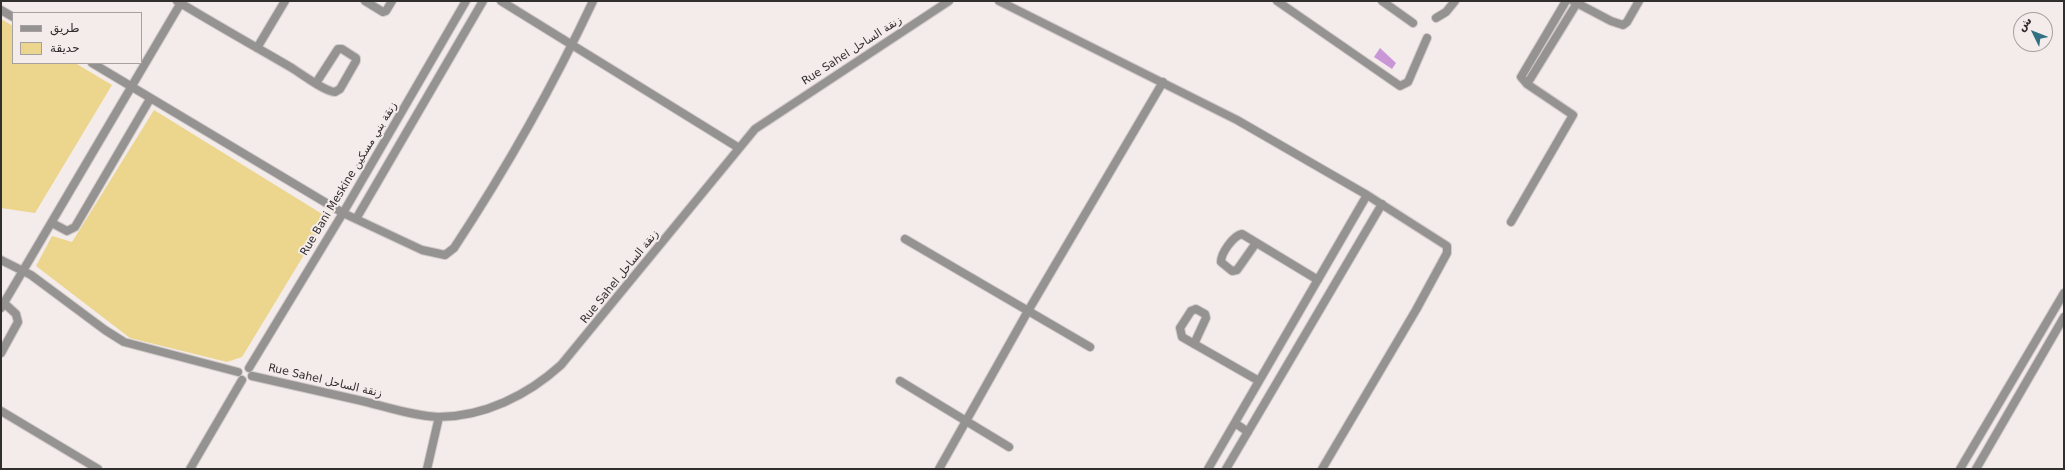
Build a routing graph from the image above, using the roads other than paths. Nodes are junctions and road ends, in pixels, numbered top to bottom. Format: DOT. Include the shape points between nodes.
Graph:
graph roads {
  1 [pos="285,1"];
  2 [pos="365,1"];
  3 [pos="392,1"];
  4 [pos="466,1"];
  5 [pos="483,1"];
  6 [pos="501,1"];
  7 [pos="593,1"];
  8 [pos="949,1"];
  9 [pos="999,1"];
  10 [pos="1278,1"];
  11 [pos="1382,1"];
  12 [pos="1456,1"];
  13 [pos="1566,1"];
  14 [pos="1639,1"];
  15 [pos="180,2"];
  16 [pos="1574,2"];
  17 [pos="1,10"];
  18 [pos="12,16"];
  19 [pos="1436,18"];
  20 [pos="1413,23"];
  21 [pos="1426,38"];
  22 [pos="572,46"];
  23 [pos="257,48"];
  24 [pos="94,64"];
  25 [pos="1163,82"];
  26 [pos="316,83"];
  27 [pos="1527,84"];
  28 [pos="131,86"];
  29 [pos="150,99"];
  30 [pos="739,148"];
  31 [pos="1366,195"];
  32 [pos="1382,204"];
  33 [pos="343,212"];
  34 [pos="356,219"];
  35 [pos="1511,222"];
  36 [pos="52,223"];
  37 [pos="905,239"];
  38 [pos="1256,243"];
  39 [pos="1,260"];
  40 [pos="23,270"];
  41 [pos="1318,280"];
  42 [pos="2064,294"];
  43 [pos="3,305"];
  44 [pos="1028,311"];
  45 [pos="2064,317"];
  46 [pos="1194,344"];
  47 [pos="1090,347"];
  48 [pos="1,353"];
  49 [pos="250,372"];
  50 [pos="240,376"];
  51 [pos="900,381"];
  52 [pos="1259,381"];
  53 [pos="2004,395"];
  54 [pos="2015,401"];
  55 [pos="1,411"];
  56 [pos="439,417"];
  57 [pos="966,421"];
  58 [pos="1235,423"];
  59 [pos="1248,432"];
  60 [pos="1009,447"];
  61 [pos="98,469"];
  62 [pos="190,469"];
  63 [pos="427,469"];
  64 [pos="939,469"];
  65 [pos="1208,469"];
  66 [pos="1226,469"];
  67 [pos="1322,469"];
  68 [pos="1960,469"];
  69 [pos="1976,469"];
  1 -- 23 [label="street"];
  2 -- 3 [label="street" via="384,12"];
  4 -- 33 [label="street, Rue Bani Meskine زنقة بني مسكين"];
  5 -- 34 [label="street"];
  6 -- 22 [label="street"];
  7 -- 22 [label="street"];
  8 -- 30 [label="street, Rue Sahel زنقة الساحل" via="763,122"];
  9 -- 25 [label="street"];
  10 -- 21 [label="street" via="1396,85 1406,84"];
  11 -- 20 [label="street"];
  12 -- 19 [label="street"];
  13 -- 27 [label="street" via="1522,74 1522,79"];
  14 -- 16 [label="street" via="1624,24 1611,21"];
  15 -- 23 [label="street"];
  15 -- 28 [label="street"];
  16 -- 27 [label="street"];
  17 -- 18 [label="street"];
  22 -- 30 [label="street"];
  22 -- 34 [label="street" via="515,151 450,252 445,255 431,253"];
  23 -- 26 [label="street"];
  24 -- 28 [label="street"];
  25 -- 31 [label="street" via="1236,120"];
  25 -- 44 [label="street"];
  26 -- 26 [label="street" via="331,91 338,90 356,58 338,49"];
  27 -- 35 [label="street" via="1573,115"];
  28 -- 29 [label="street"];
  28 -- 36 [label="street"];
  29 -- 33 [label="street"];
  29 -- 36 [label="street" via="75,227 67,231"];
  30 -- 56 [label="street, Rue Sahel زنقة الساحل" via="584,339 546,378 521,394 491,408"];
  31 -- 32 [label="street"];
  31 -- 41 [label="street"];
  32 -- 59 [label="street"];
  32 -- 67 [label="street" via="1444,243 1448,250 1416,310"];
  33 -- 34 [label="street"];
  33 -- 49 [label="street, Rue Bani Meskine زنقة بني مسكين"];
  36 -- 40 [label="street"];
  37 -- 44 [label="street"];
  38 -- 38 [label="street" via="1243,234 1237,235 1221,258 1221,262 1232,271 1237,270"];
  38 -- 41 [label="street"];
  39 -- 40 [label="street"];
  40 -- 43 [label="street"];
  40 -- 50 [label="street" via="124,342"];
  41 -- 52 [label="street"];
  42 -- 53 [label="street"];
  43 -- 48 [label="street" via="16,314 18,322"];
  44 -- 47 [label="street"];
  44 -- 57 [label="street"];
  45 -- 54 [label="street"];
  46 -- 52 [label="street"];
  49 -- 50 [label="street" via="247,381"];
  49 -- 50 [label="street" via="242,367"];
  49 -- 56 [label="street, Rue Sahel زنقة الساحل"];
  50 -- 62 [label="street"];
  51 -- 57 [label="street"];
  52 -- 58 [label="street"];
  53 -- 54 [label="street"];
  53 -- 68 [label="street"];
  54 -- 69 [label="street"];
  55 -- 61 [label="street"];
  56 -- 63 [label="street"];
  57 -- 60 [label="street"];
  57 -- 64 [label="street"];
  58 -- 59 [label="street"];
  58 -- 65 [label="street"];
  59 -- 66 [label="street"];
}
